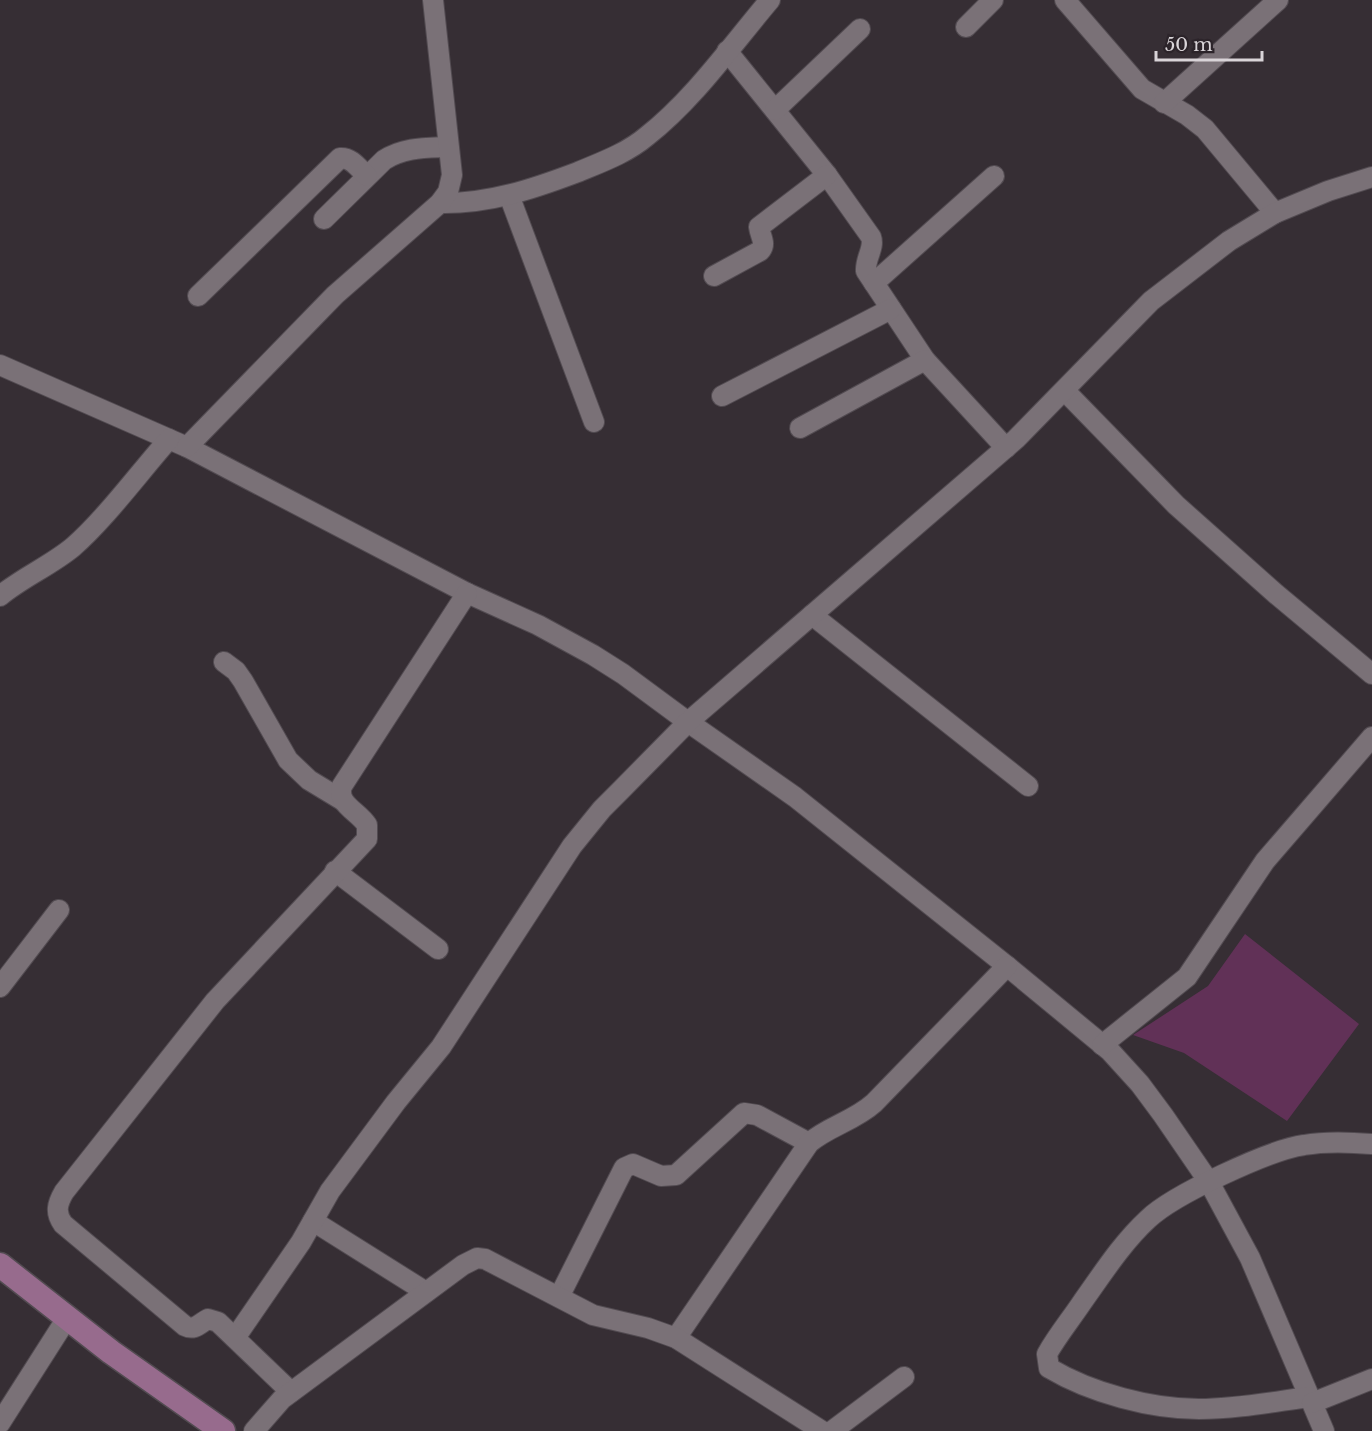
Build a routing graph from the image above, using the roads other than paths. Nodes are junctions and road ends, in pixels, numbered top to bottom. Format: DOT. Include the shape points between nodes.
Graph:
graph roads {
  1 [pos="433,0"];
  2 [pos="770,0"];
  3 [pos="993,0"];
  4 [pos="1065,0"];
  5 [pos="1278,0"];
  6 [pos="966,27"];
  7 [pos="860,29"];
  8 [pos="727,51"];
  9 [pos="1164,103"];
  10 [pos="775,110"];
  11 [pos="448,147"];
  12 [pos="827,175"];
  13 [pos="367,176"];
  14 [pos="994,176"];
  15 [pos="1372,177"];
  16 [pos="509,195"];
  17 [pos="440,203"];
  18 [pos="1275,213"];
  19 [pos="324,219"];
  20 [pos="714,276"];
  21 [pos="874,283"];
  22 [pos="198,296"];
  23 [pos="891,309"];
  24 [pos="925,360"];
  25 [pos="0,365"];
  26 [pos="1065,391"];
  27 [pos="722,396"];
  28 [pos="594,422"];
  29 [pos="800,428"];
  30 [pos="168,439"];
  31 [pos="187,447"];
  32 [pos="1006,448"];
  33 [pos="467,594"];
  34 [pos="0,596"];
  35 [pos="812,615"];
  36 [pos="224,662"];
  37 [pos="1372,674"];
  38 [pos="688,722"];
  39 [pos="1372,737"];
  40 [pos="1028,786"];
  41 [pos="342,800"];
  42 [pos="335,872"];
  43 [pos="59,910"];
  44 [pos="438,949"];
  45 [pos="1007,966"];
  46 [pos="0,987"];
  47 [pos="1102,1045"];
  48 [pos="809,1143"];
  49 [pos="1372,1144"];
  50 [pos="1209,1182"];
  51 [pos="313,1221"];
  52 [pos="0,1265"];
  53 [pos="426,1292"];
  54 [pos="559,1297"];
  55 [pos="67,1318"];
  56 [pos="235,1338"];
  57 [pos="676,1338"];
  58 [pos="904,1377"];
  59 [pos="1372,1379"];
  60 [pos="291,1392"];
  61 [pos="1310,1400"];
  62 [pos="0,1423"];
  63 [pos="223,1431"];
  64 [pos="254,1431"];
  65 [pos="822,1431"];
  66 [pos="832,1431"];
  67 [pos="1324,1431"];
  1 -- 11 [label="street"];
  2 -- 8 [label="street"];
  3 -- 6 [label="street"];
  4 -- 9 [label="street" via="1131,78"];
  5 -- 9 [label="street"];
  7 -- 10 [label="street"];
  8 -- 10 [label="street"];
  8 -- 16 [label="street" via="646,138 604,162"];
  9 -- 18 [label="street" via="1205,129"];
  10 -- 12 [label="street"];
  11 -- 13 [label="street" via="403,150 384,160"];
  11 -- 17 [label="street" via="451,184"];
  12 -- 20 [label="street" via="759,227 763,248"];
  12 -- 21 [label="street" via="871,237 872,247 865,264"];
  13 -- 19 [label="street"];
  13 -- 22 [label="street" via="352,161 340,159"];
  14 -- 21 [label="street"];
  15 -- 18 [label="street"];
  16 -- 17 [label="street"];
  16 -- 28 [label="street"];
  17 -- 31 [label="street" via="335,295"];
  18 -- 26 [label="street" via="1229,241 1150,301"];
  21 -- 23 [label="street"];
  23 -- 24 [label="street"];
  23 -- 27 [label="street"];
  24 -- 29 [label="street"];
  24 -- 32 [label="street"];
  25 -- 30 [label="street"];
  26 -- 32 [label="street"];
  26 -- 37 [label="street" via="1176,506"];
  30 -- 31 [label="street"];
  30 -- 34 [label="street" via="84,537"];
  31 -- 33 [label="street"];
  32 -- 35 [label="street"];
  33 -- 38 [label="street" via="592,655"];
  33 -- 41 [label="street" via="342,786"];
  35 -- 38 [label="street"];
  35 -- 40 [label="street"];
  36 -- 41 [label="street" via="243,681 288,760 309,780"];
  38 -- 45 [label="street" via="795,797"];
  38 -- 51 [label="street" via="602,809 572,846 441,1047 330,1191"];
  39 -- 47 [label="street" via="1265,861 1187,977"];
  41 -- 42 [label="street" via="363,819 368,831 367,838"];
  42 -- 44 [label="street"];
  42 -- 56 [label="street" via="195,1025 64,1192 57,1209 63,1224 185,1326 195,1328 208,1318 213,1319"];
  43 -- 46 [label="street"];
  45 -- 47 [label="street"];
  45 -- 48 [label="street" via="874,1103"];
  47 -- 50 [label="street" via="1140,1084"];
  48 -- 54 [label="street" via="757,1115 744,1113 676,1175 661,1176 633,1164 624,1168"];
  48 -- 57 [label="street"];
  49 -- 50 [label="street" via="1302,1145 1276,1152"];
  50 -- 61 [label="street" via="1250,1258"];
  50 -- 61 [label="street" via="1173,1201 1131,1237 1052,1346 1047,1354 1049,1368 1122,1398 1171,1407 1220,1408"];
  51 -- 53 [label="street"];
  51 -- 56 [label="street"];
  52 -- 55 [label="main road"];
  53 -- 54 [label="street" via="477,1258"];
  53 -- 60 [label="street"];
  54 -- 57 [label="street" via="593,1315"];
  55 -- 62 [label="street"];
  55 -- 63 [label="main road"];
  56 -- 60 [label="street"];
  57 -- 65 [label="street"];
  58 -- 66 [label="street"];
  59 -- 61 [label="street"];
  60 -- 64 [label="street"];
  61 -- 67 [label="street"];
}
